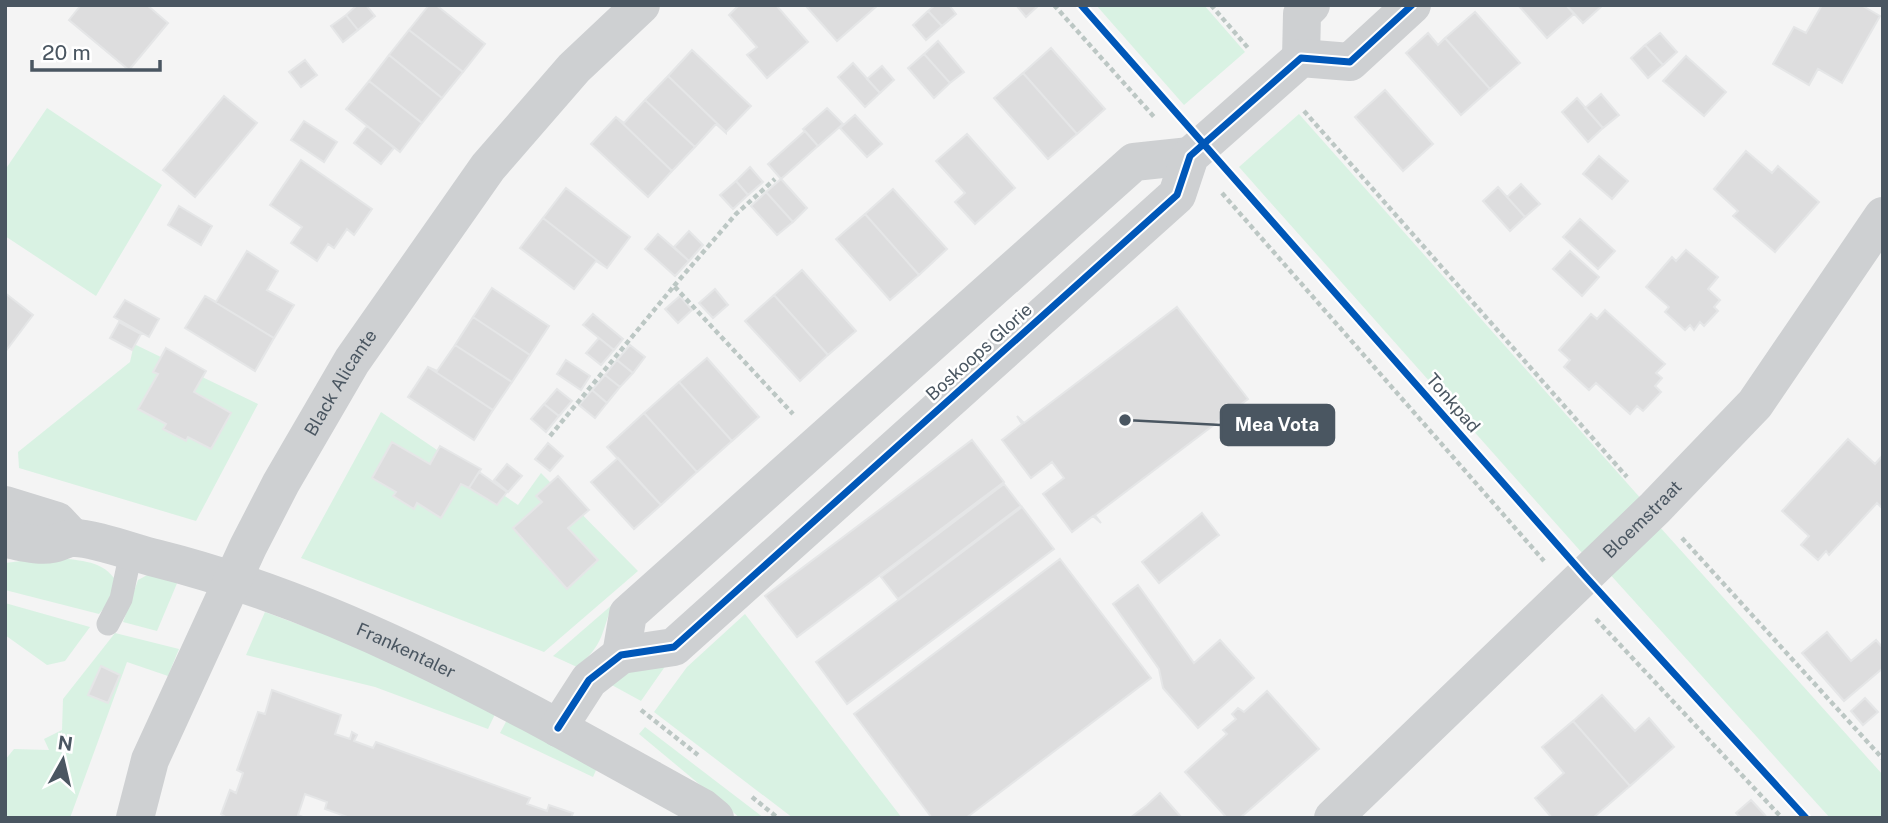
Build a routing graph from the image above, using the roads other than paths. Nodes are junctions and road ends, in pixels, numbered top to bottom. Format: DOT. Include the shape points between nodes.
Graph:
graph roads {
  1 [pos="641,5"];
  2 [pos="1311,5"];
  3 [pos="1412,5"];
  4 [pos="1288,69"];
  5 [pos="1190,156"];
  6 [pos="1883,216"];
  7 [pos="5,505"];
  8 [pos="73,538"];
  9 [pos="5,539"];
  10 [pos="131,552"];
  11 [pos="232,581"];
  12 [pos="108,624"];
  13 [pos="621,655"];
  14 [pos="558,728"];
  15 [pos="135,818"];
  16 [pos="715,818"];
  17 [pos="1334,818"];
  1 -- 11 [label="street, Black Alicante" via="574,68 488,167 352,361 281,483"];
  2 -- 4 [label="street" via="1302,14"];
  3 -- 4 [label="street" via="1350,62"];
  4 -- 5 [label="street, Boskoops Glorie"];
  5 -- 13 [label="street, Boskoops Glorie" via="1177,195 674,648"];
  5 -- 13 [label="street" via="1134,162 628,614"];
  6 -- 17 [label="street, Bloemstraat" via="1755,404 1655,508"];
  7 -- 8 [label="street, Frankentaler" via="57,521"];
  8 -- 9 [label="street, Frankentaler" via="51,545"];
  8 -- 10 [label="street, Frankentaler"];
  10 -- 11 [label="street, Frankentaler"];
  10 -- 12 [label="lane" via="121,599"];
  11 -- 14 [label="street, Frankentaler" via="400,646"];
  11 -- 15 [label="street, Black Alicante" via="150,760"];
  13 -- 14 [label="street" via="589,680"];
  14 -- 16 [label="street, Frankentaler"];
}
